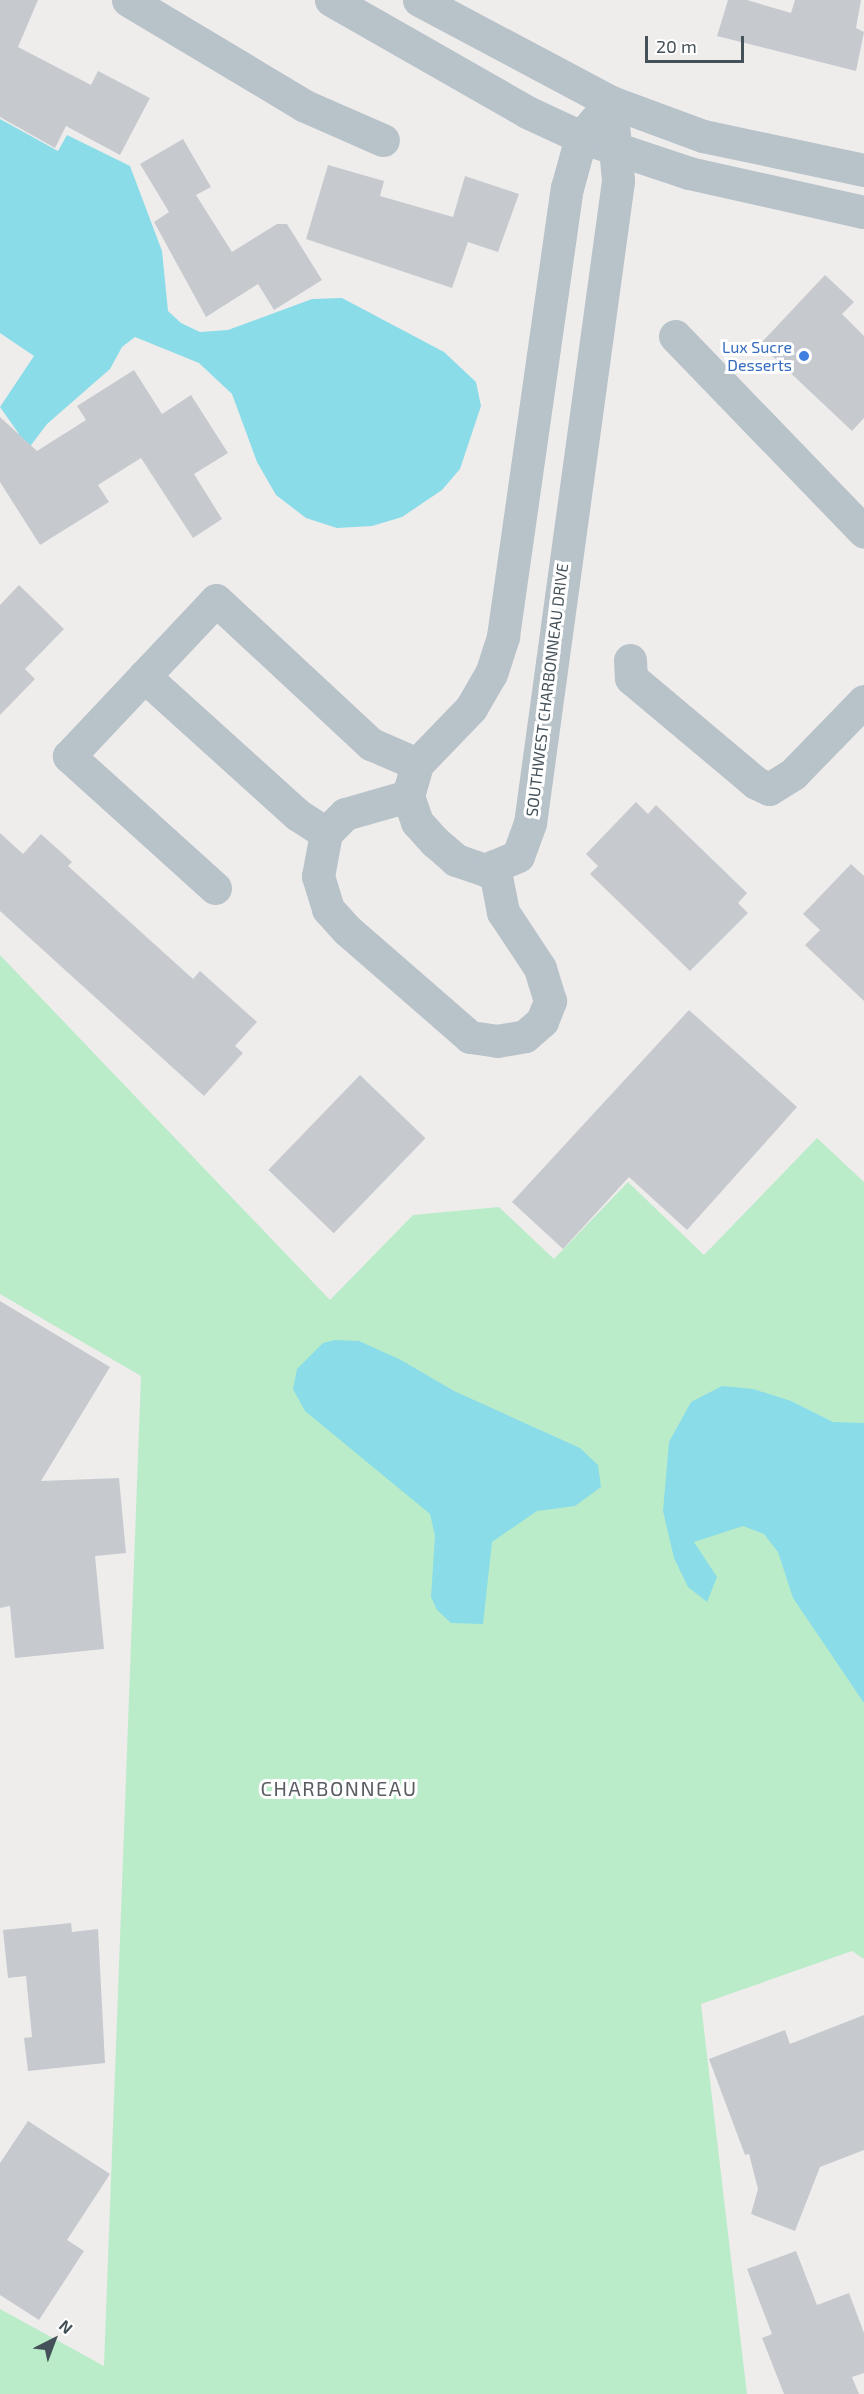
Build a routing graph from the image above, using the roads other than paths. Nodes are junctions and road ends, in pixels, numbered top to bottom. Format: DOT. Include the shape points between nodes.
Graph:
graph roads {
  1 [pos="128,0"];
  2 [pos="331,0"];
  3 [pos="419,0"];
  4 [pos="611,102"];
  5 [pos="581,136"];
  6 [pos="383,140"];
  7 [pos="619,150"];
  8 [pos="864,170"];
  9 [pos="864,212"];
  10 [pos="675,336"];
  11 [pos="864,532"];
  12 [pos="630,660"];
  13 [pos="144,676"];
  14 [pos="864,701"];
  15 [pos="417,764"];
  16 [pos="408,796"];
  17 [pos="326,833"];
  18 [pos="494,866"];
  19 [pos="215,888"];
  1 -- 6 [label="street" via="305,106"];
  2 -- 5 [label="street" via="517,106"];
  3 -- 4 [label="street"];
  4 -- 5 [label="street"];
  4 -- 7 [label="street, SOUTHWEST CHARBONNEAU DRIVE"];
  4 -- 8 [label="street" via="703,136"];
  5 -- 7 [label="street"];
  5 -- 15 [label="street" via="566,199 502,636 491,674 471,708"];
  7 -- 9 [label="street" via="689,173"];
  7 -- 18 [label="street, SOUTHWEST CHARBONNEAU DRIVE" via="530,824 518,856"];
  10 -- 11 [label="street"];
  12 -- 14 [label="street" via="631,678 756,783 769,789 793,774"];
  13 -- 15 [label="street" via="216,600 371,744"];
  13 -- 17 [label="street" via="298,815"];
  13 -- 19 [label="street" via="69,756"];
  15 -- 16 [label="street"];
  16 -- 17 [label="street" via="345,814"];
  16 -- 18 [label="street" via="417,822 456,860 485,870"];
  17 -- 18 [label="street" via="318,876 328,909 470,1037 496,1041 525,1036 542,1021 550,1001 540,968 503,912"];
}
